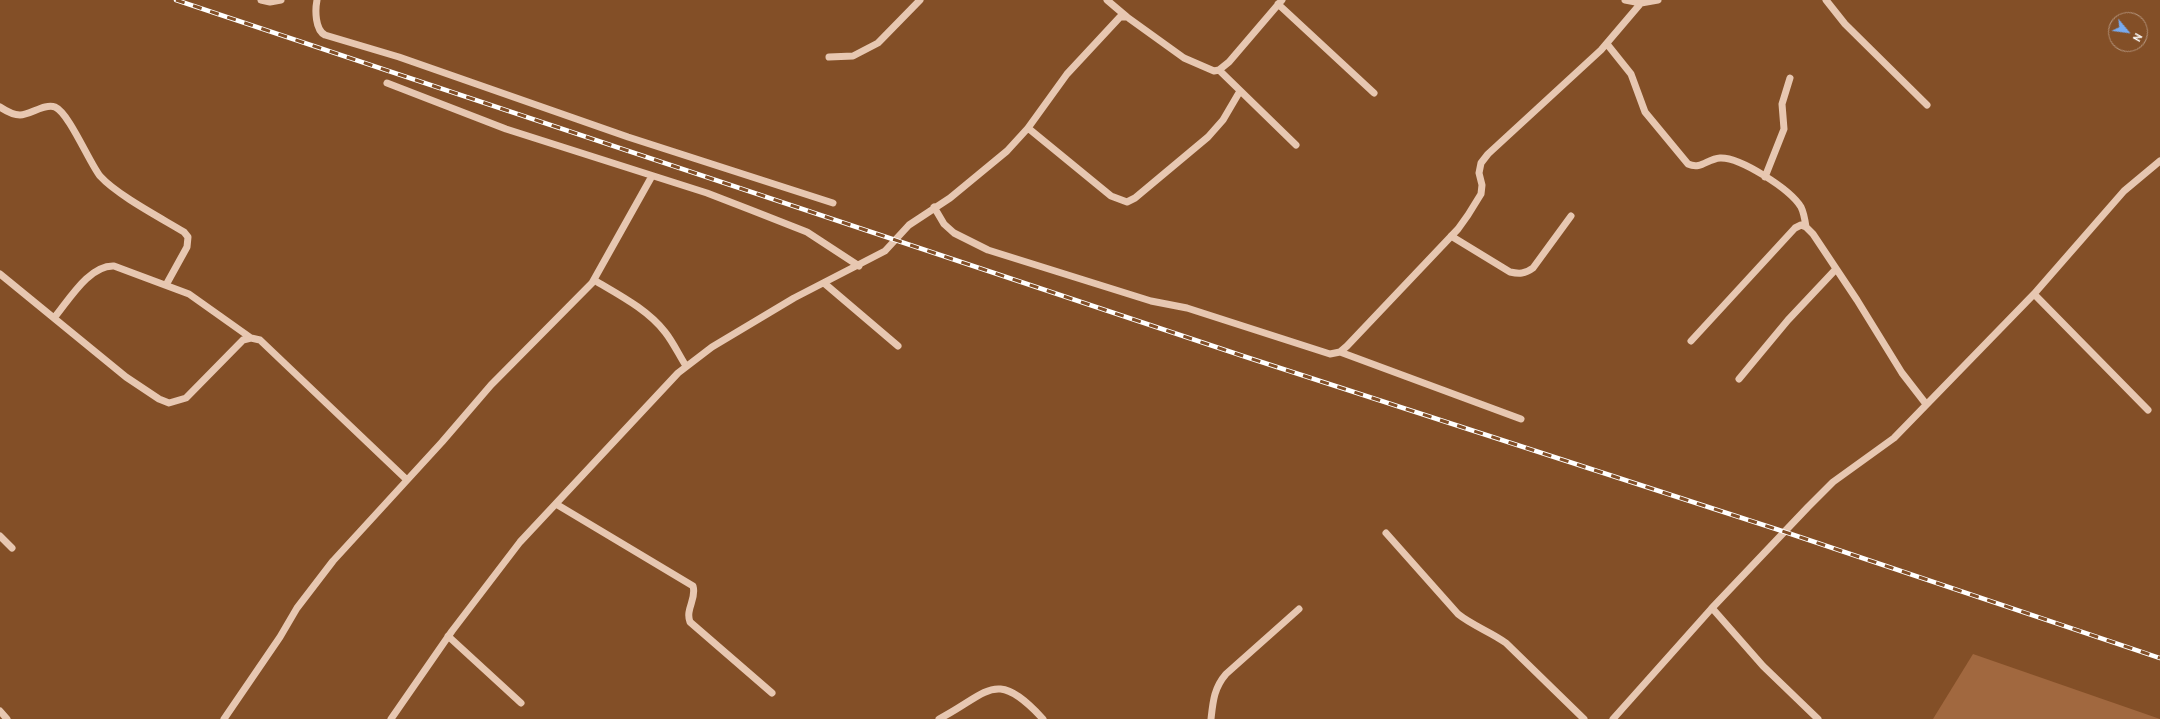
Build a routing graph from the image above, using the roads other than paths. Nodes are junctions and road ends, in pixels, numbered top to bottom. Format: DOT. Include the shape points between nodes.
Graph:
graph roads {
  1 [pos="262,0"];
  2 [pos="281,0"];
  3 [pos="317,0"];
  4 [pos="920,0"];
  5 [pos="1107,0"];
  6 [pos="1625,0"];
  7 [pos="1658,0"];
  8 [pos="1826,0"];
  9 [pos="1280,2"];
  10 [pos="1641,3"];
  11 [pos="1127,17"];
  12 [pos="1607,44"];
  13 [pos="829,57"];
  14 [pos="1219,70"];
  15 [pos="1790,78"];
  16 [pos="387,83"];
  17 [pos="1240,91"];
  18 [pos="1374,93"];
  19 [pos="1927,105"];
  20 [pos="0,108"];
  21 [pos="1028,128"];
  22 [pos="1296,145"];
  23 [pos="2160,161"];
  24 [pos="652,176"];
  25 [pos="1765,177"];
  26 [pos="833,203"];
  27 [pos="934,207"];
  28 [pos="1571,216"];
  29 [pos="1806,227"];
  30 [pos="1451,236"];
  31 [pos="858,266"];
  32 [pos="1836,269"];
  33 [pos="0,274"];
  34 [pos="594,280"];
  35 [pos="824,283"];
  36 [pos="166,285"];
  37 [pos="2034,294"];
  38 [pos="54,318"];
  39 [pos="251,338"];
  40 [pos="1691,341"];
  41 [pos="898,346"];
  42 [pos="1340,352"];
  43 [pos="686,366"];
  44 [pos="1739,379"];
  45 [pos="1926,404"];
  46 [pos="2148,410"];
  47 [pos="1521,419"];
  48 [pos="407,480"];
  49 [pos="556,504"];
  50 [pos="1386,534"];
  51 [pos="0,536"];
  52 [pos="12,548"];
  53 [pos="1712,608"];
  54 [pos="1299,609"];
  55 [pos="448,636"];
  56 [pos="772,693"];
  57 [pos="521,703"];
  58 [pos="0,711"];
  59 [pos="7,719"];
  60 [pos="224,719"];
  61 [pos="391,719"];
  62 [pos="939,719"];
  63 [pos="1043,719"];
  64 [pos="1211,719"];
  65 [pos="1584,719"];
  66 [pos="1613,719"];
  67 [pos="1818,719"];
  1 -- 2 [label="street"];
  3 -- 26 [label="street" via="318,27 325,35 399,57 628,137"];
  4 -- 13 [label="street" via="878,44 853,56"];
  5 -- 11 [label="street"];
  6 -- 10 [label="street"];
  7 -- 10 [label="street"];
  8 -- 19 [label="street" via="1845,24"];
  9 -- 14 [label="street" via="1229,62"];
  9 -- 18 [label="street"];
  10 -- 12 [label="street"];
  11 -- 14 [label="street" via="1184,58 1210,70"];
  11 -- 21 [label="street" via="1123,16 1117,20 1084,54"];
  12 -- 25 [label="street" via="1631,74 1645,112 1688,164 1699,167 1719,158 1728,159"];
  12 -- 30 [label="street" via="1488,154 1479,173 1482,185 1478,202"];
  14 -- 17 [label="street"];
  15 -- 25 [label="street" via="1782,104 1784,129"];
  16 -- 24 [label="street" via="506,128"];
  17 -- 21 [label="street" via="1223,120 1208,137 1127,202 1112,196"];
  17 -- 22 [label="street"];
  20 -- 36 [label="street" via="19,115 50,106 55,107 65,116 105,180 184,232 188,237 187,247"];
  21 -- 27 [label="street" via="987,168 950,198"];
  23 -- 37 [label="street" via="2124,191"];
  24 -- 31 [label="street" via="707,193 807,232"];
  24 -- 34 [label="street"];
  25 -- 29 [label="street" via="1779,186 1800,206"];
  27 -- 31 [label="street" via="910,225 885,251"];
  27 -- 42 [label="street" via="944,224 954,233 988,250 1151,301 1187,308 1322,352"];
  28 -- 30 [label="street" via="1533,268 1519,274 1510,272"];
  29 -- 32 [label="street"];
  29 -- 40 [label="street" via="1801,225 1795,228"];
  30 -- 42 [label="street"];
  31 -- 35 [label="street"];
  32 -- 44 [label="street" via="1788,320"];
  32 -- 45 [label="street" via="1902,373"];
  33 -- 38 [label="street"];
  34 -- 43 [label="street" via="655,321"];
  34 -- 48 [label="street" via="491,385"];
  35 -- 41 [label="street"];
  35 -- 43 [label="street" via="719,343"];
  36 -- 38 [label="street" via="105,265 91,274"];
  36 -- 39 [label="street" via="200,301"];
  37 -- 45 [label="street"];
  37 -- 46 [label="street"];
  38 -- 39 [label="street" via="126,377 169,403 186,398 243,340"];
  39 -- 48 [label="street" via="267,345"];
  42 -- 47 [label="street"];
  43 -- 49 [label="street"];
  45 -- 53 [label="street" via="1894,438 1833,482"];
  48 -- 60 [label="street" via="315,582"];
  49 -- 55 [label="street" via="520,542"];
  49 -- 56 [label="street" via="693,586 694,594 688,613 690,622"];
  50 -- 65 [label="street" via="1458,614 1470,624 1494,635 1506,644"];
  51 -- 52 [label="street"];
  53 -- 66 [label="street"];
  53 -- 67 [label="street" via="1764,666"];
  54 -- 64 [label="street" via="1226,674 1218,684 1213,698"];
  55 -- 57 [label="street"];
  55 -- 61 [label="street"];
  58 -- 59 [label="street"];
  62 -- 63 [label="street" via="982,693 998,688 1004,688 1015,695"];
}
